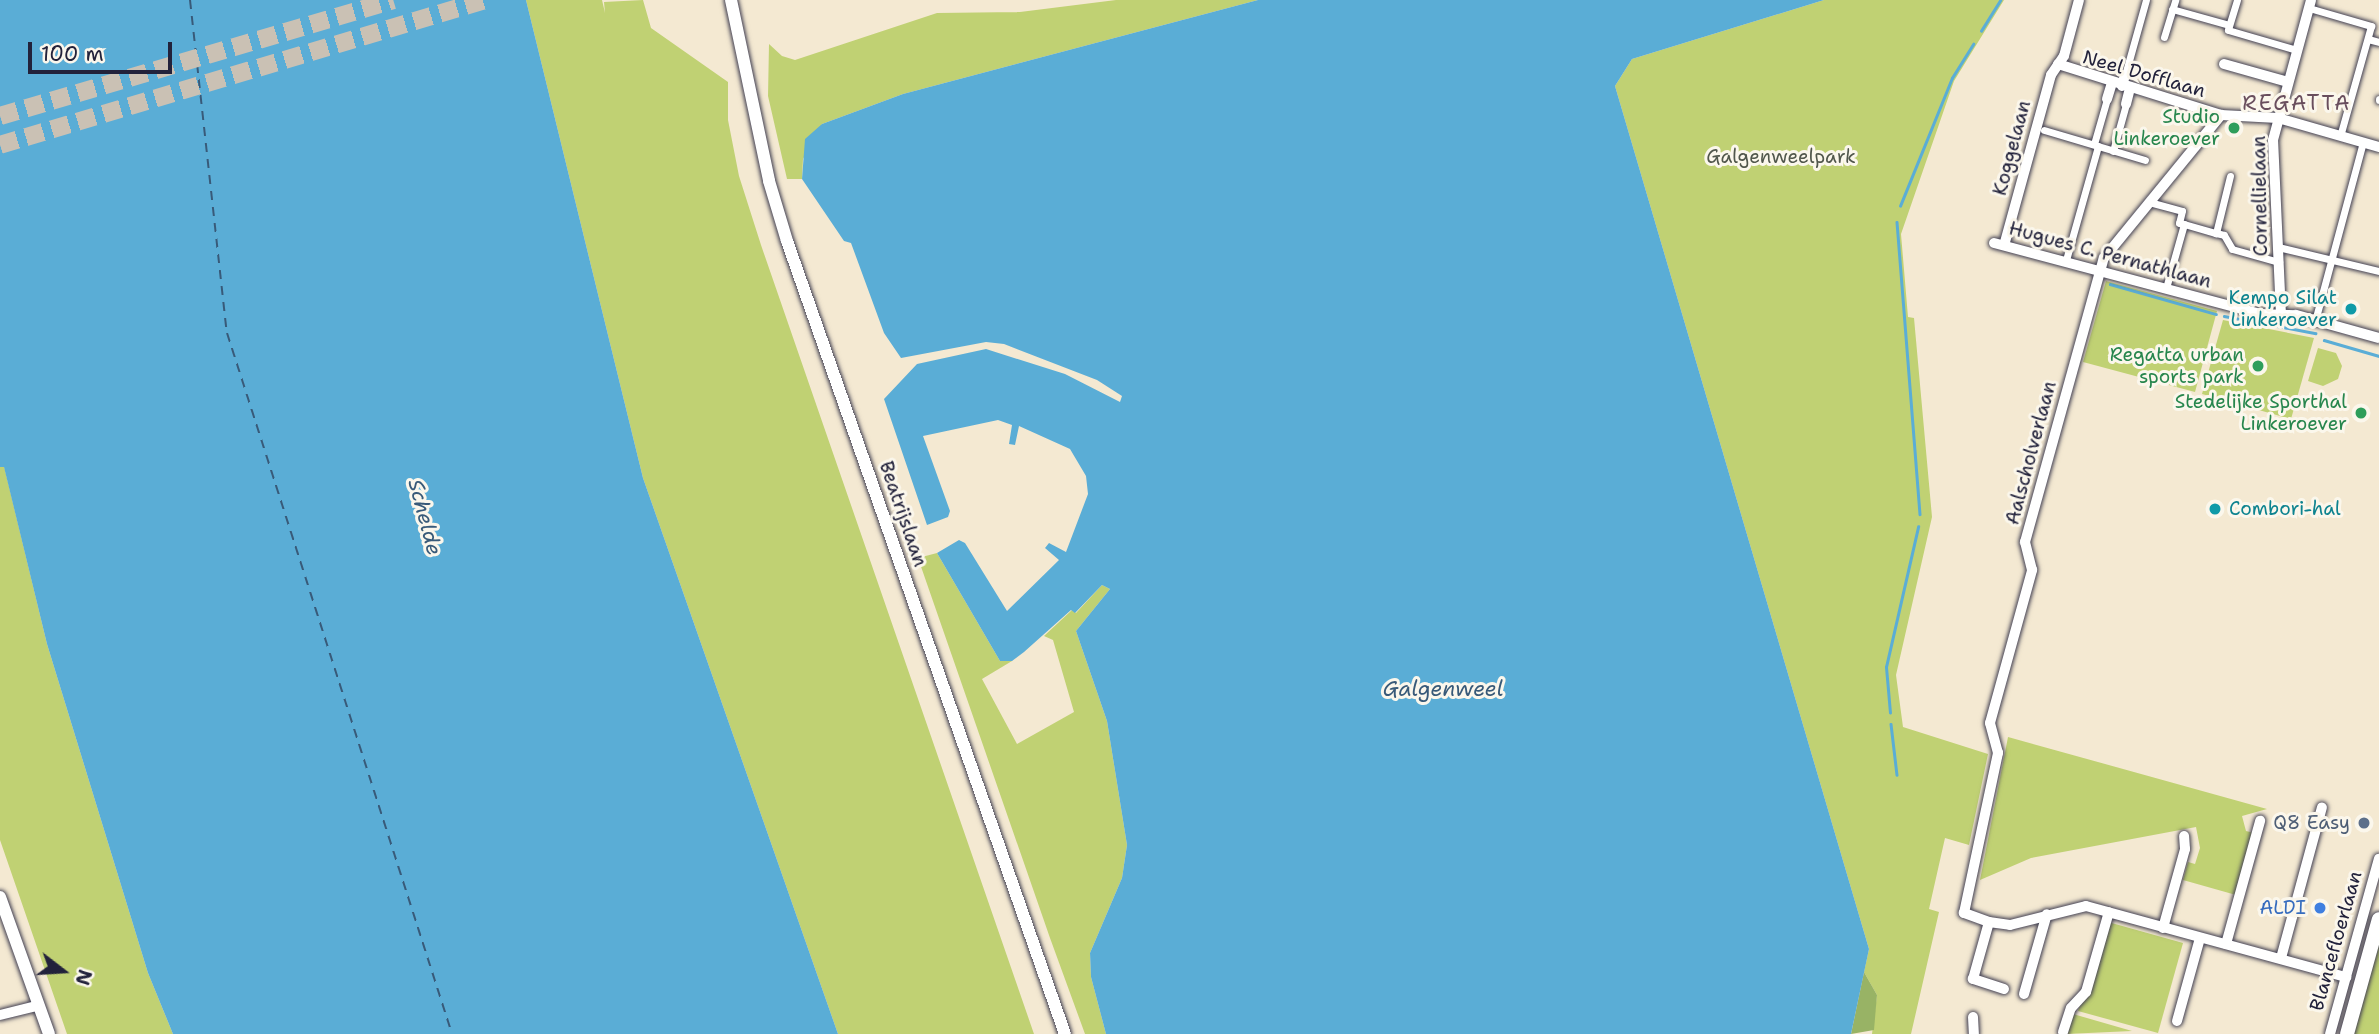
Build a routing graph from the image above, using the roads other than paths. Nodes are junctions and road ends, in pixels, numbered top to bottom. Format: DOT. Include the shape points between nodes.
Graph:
graph roads {
  1 [pos="2079,0"];
  2 [pos="2146,0"];
  3 [pos="2175,0"];
  4 [pos="2237,0"];
  5 [pos="731,2"];
  6 [pos="2310,4"];
  7 [pos="2172,9"];
  8 [pos="2231,29"];
  9 [pos="2164,37"];
  10 [pos="2368,39"];
  11 [pos="2379,42"];
  12 [pos="2297,50"];
  13 [pos="2224,64"];
  14 [pos="2058,65"];
  15 [pos="2288,82"];
  16 [pos="2122,83"];
  17 [pos="2107,99"];
  18 [pos="2126,104"];
  19 [pos="2221,115"];
  20 [pos="2278,118"];
  21 [pos="2040,129"];
  22 [pos="2340,136"];
  23 [pos="2364,142"];
  24 [pos="2096,145"];
  25 [pos="2379,146"];
  26 [pos="2113,149"];
  27 [pos="2145,160"];
  28 [pos="2230,176"];
  29 [pos="2149,202"];
  30 [pos="2183,225"];
  31 [pos="2218,234"];
  32 [pos="1999,243"];
  33 [pos="2278,247"];
  34 [pos="2331,258"];
  35 [pos="2066,260"];
  36 [pos="2279,262"];
  37 [pos="2101,270"];
  38 [pos="2379,271"];
  39 [pos="2166,288"];
  40 [pos="2281,315"];
  41 [pos="2315,321"];
  42 [pos="2379,338"];
  43 [pos="2322,807"];
  44 [pos="2260,821"];
  45 [pos="2183,836"];
  46 [pos="2379,859"];
  47 [pos="0,897"];
  48 [pos="2109,912"];
  49 [pos="2047,914"];
  50 [pos="2379,919"];
  51 [pos="1989,922"];
  52 [pos="2163,928"];
  53 [pos="2200,938"];
  54 [pos="2226,944"];
  55 [pos="2281,958"];
  56 [pos="2346,977"];
  57 [pos="2004,989"];
  58 [pos="2024,994"];
  59 [pos="37,1006"];
  60 [pos="0,1015"];
  61 [pos="1973,1017"];
  62 [pos="2177,1021"];
  63 [pos="2063,1032"];
  64 [pos="49,1034"];
  65 [pos="1065,1034"];
  66 [pos="1974,1034"];
  67 [pos="2330,1034"];
  68 [pos="2347,1034"];
  1 -- 14 [label="street, Koggelaan"];
  2 -- 16 [label="street"];
  3 -- 7 [label="street"];
  4 -- 8 [label="street"];
  5 -- 65 [label="street, Beatrijslaan" via="769,181 787,241"];
  6 -- 10 [label="street" via="2371,26"];
  6 -- 12 [label="street, Cornellielaan"];
  7 -- 8 [label="street"];
  7 -- 9 [label="street"];
  8 -- 12 [label="street"];
  10 -- 11 [label="street"];
  10 -- 22 [label="street"];
  12 -- 15 [label="street, Cornellielaan"];
  13 -- 15 [label="street"];
  14 -- 16 [label="street, Neel Dofflaan"];
  14 -- 21 [label="street, Koggelaan"];
  15 -- 20 [label="street, Cornellielaan"];
  16 -- 17 [label="street"];
  16 -- 18 [label="street"];
  16 -- 19 [label="street, Neel Dofflaan"];
  17 -- 24 [label="street"];
  18 -- 26 [label="street"];
  19 -- 20 [label="street, Neel Dofflaan"];
  19 -- 29 [label="street, Aalscholverlaan"];
  20 -- 22 [label="street, Neel Dofflaan"];
  20 -- 33 [label="street, Cornellielaan" via="2273,140"];
  21 -- 24 [label="street"];
  21 -- 32 [label="street, Koggelaan"];
  22 -- 23 [label="street, Neel Dofflaan"];
  23 -- 25 [label="street, Neel Dofflaan"];
  23 -- 34 [label="street"];
  24 -- 26 [label="street"];
  24 -- 35 [label="street"];
  26 -- 27 [label="street"];
  28 -- 31 [label="street"];
  29 -- 30 [label="street" via="2182,211 2179,223"];
  29 -- 37 [label="street, Aalscholverlaan" via="2106,254"];
  30 -- 31 [label="street"];
  30 -- 39 [label="street"];
  31 -- 36 [label="street" via="2232,249"];
  32 -- 35 [label="street, Hugues C. Pernathlaan"];
  33 -- 34 [label="street"];
  33 -- 36 [label="street, Cornellielaan"];
  34 -- 38 [label="street"];
  34 -- 41 [label="street"];
  35 -- 37 [label="street, Hugues C. Pernathlaan"];
  36 -- 40 [label="street, Cornellielaan"];
  37 -- 39 [label="street, Hugues C. Pernathlaan"];
  37 -- 51 [label="street, Aalscholverlaan" via="2025,542 2032,570 1990,723 1998,753 1964,913"];
  39 -- 40 [label="street, Hugues C. Pernathlaan" via="2260,314"];
  40 -- 41 [label="street, Hugues C. Pernathlaan"];
  41 -- 42 [label="street, Hugues C. Pernathlaan"];
  43 -- 55 [label="street"];
  44 -- 54 [label="street"];
  45 -- 52 [label="street" via="2185,849"];
  46 -- 56 [label="street, Blancefloerlaan"];
  47 -- 59 [label="street"];
  48 -- 49 [label="street" via="2086,906"];
  48 -- 52 [label="street"];
  48 -- 63 [label="street" via="2085,992 2071,1008"];
  49 -- 51 [label="street" via="2010,925"];
  49 -- 58 [label="street"];
  50 -- 68 [label="main road, Blancefloerlaan"];
  51 -- 57 [label="street" via="1973,979"];
  52 -- 53 [label="street"];
  53 -- 54 [label="street"];
  53 -- 62 [label="street"];
  54 -- 55 [label="street"];
  55 -- 56 [label="street"];
  56 -- 67 [label="street, Blancefloerlaan"];
  59 -- 60 [label="street"];
  59 -- 64 [label="street"];
  61 -- 66 [label="street"];
}
